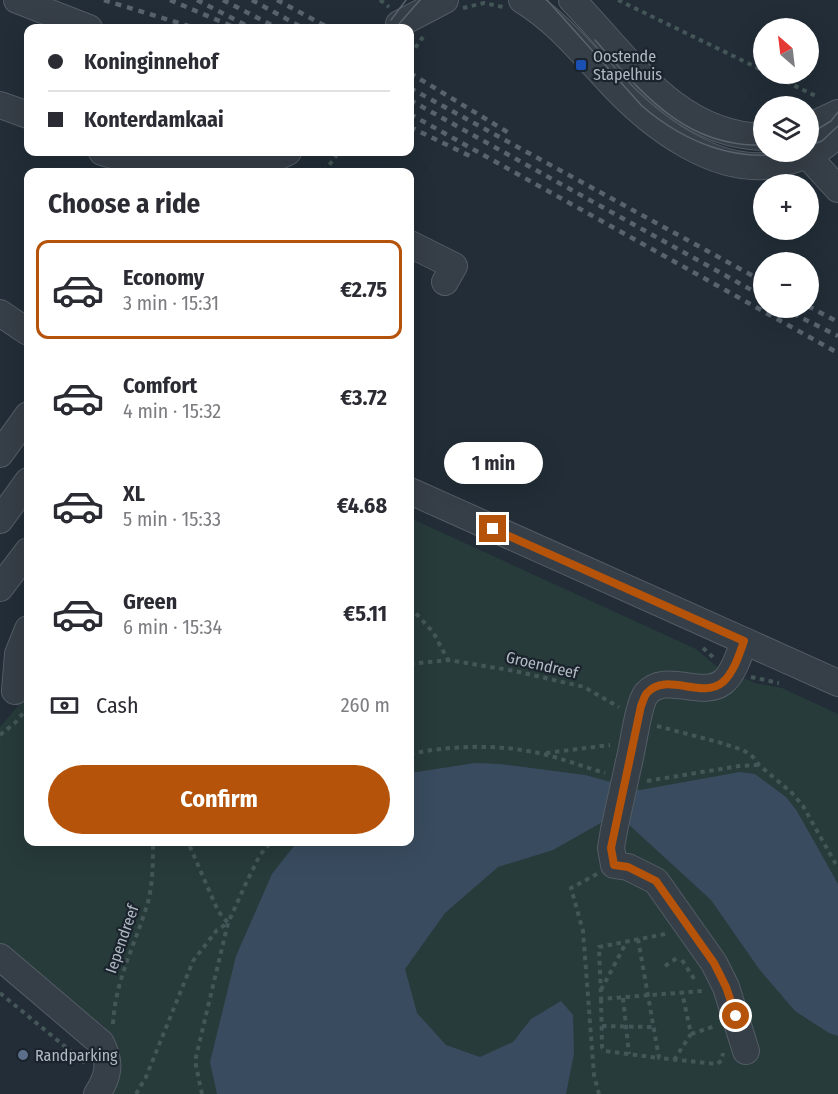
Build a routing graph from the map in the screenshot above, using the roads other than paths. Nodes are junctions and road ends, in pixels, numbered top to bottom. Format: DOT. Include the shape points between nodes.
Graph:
graph roads {
  1 [pos="17,0"];
  2 [pos="411,0"];
  3 [pos="445,0"];
  4 [pos="522,0"];
  5 [pos="572,0"];
  6 [pos="394,20"];
  7 [pos="79,24"];
  8 [pos="0,105"];
  9 [pos="832,107"];
  10 [pos="24,114"];
  11 [pos="0,116"];
  12 [pos="819,118"];
  13 [pos="24,125"];
  14 [pos="838,125"];
  15 [pos="753,137"];
  16 [pos="819,146"];
  17 [pos="125,156"];
  18 [pos="148,156"];
  19 [pos="279,156"];
  20 [pos="248,161"];
  21 [pos="784,162"];
  22 [pos="814,162"];
  23 [pos="178,165"];
  24 [pos="838,189"];
  25 [pos="414,246"];
  26 [pos="445,282"];
  27 [pos="0,313"];
  28 [pos="24,329"];
  29 [pos="24,421"];
  30 [pos="0,454"];
  31 [pos="24,487"];
  32 [pos="414,493"];
  33 [pos="0,520"];
  34 [pos="24,556"];
  35 [pos="0,588"];
  36 [pos="24,639"];
  37 [pos="744,641"];
  38 [pos="24,676"];
  39 [pos="838,684"];
  40 [pos="14,700"];
  41 [pos="0,957"];
  42 [pos="746,1051"];
  43 [pos="102,1086"];
  1 -- 7 [label="street"];
  2 -- 6 [label="street"];
  3 -- 6 [label="street"];
  4 -- 21 [label="street" via="543,12 657,127 717,160 747,167"];
  5 -- 15 [label="street" via="650,85 677,108 708,125"];
  8 -- 10 [label="street"];
  9 -- 12 [label="street"];
  11 -- 13 [label="street"];
  14 -- 16 [label="street" via="830,141"];
  17 -- 23 [label="street"];
  18 -- 23 [label="street"];
  19 -- 20 [label="street" via="262,164"];
  20 -- 23 [label="street"];
  22 -- 24 [label="street"];
  25 -- 26 [label="street" via="454,266"];
  27 -- 28 [label="street"];
  29 -- 30 [label="street"];
  31 -- 33 [label="street"];
  32 -- 37 [label="street"];
  34 -- 35 [label="street"];
  36 -- 40 [label="street" via="18,654"];
  37 -- 39 [label="street"];
  37 -- 42 [label="street, bridge" via="732,670 714,687 669,684 647,693 611,848 614,865 628,867 656,881 714,963 726,987"];
  38 -- 40 [label="street"];
  41 -- 43 [label="street" via="101,1043 109,1066"];
}
